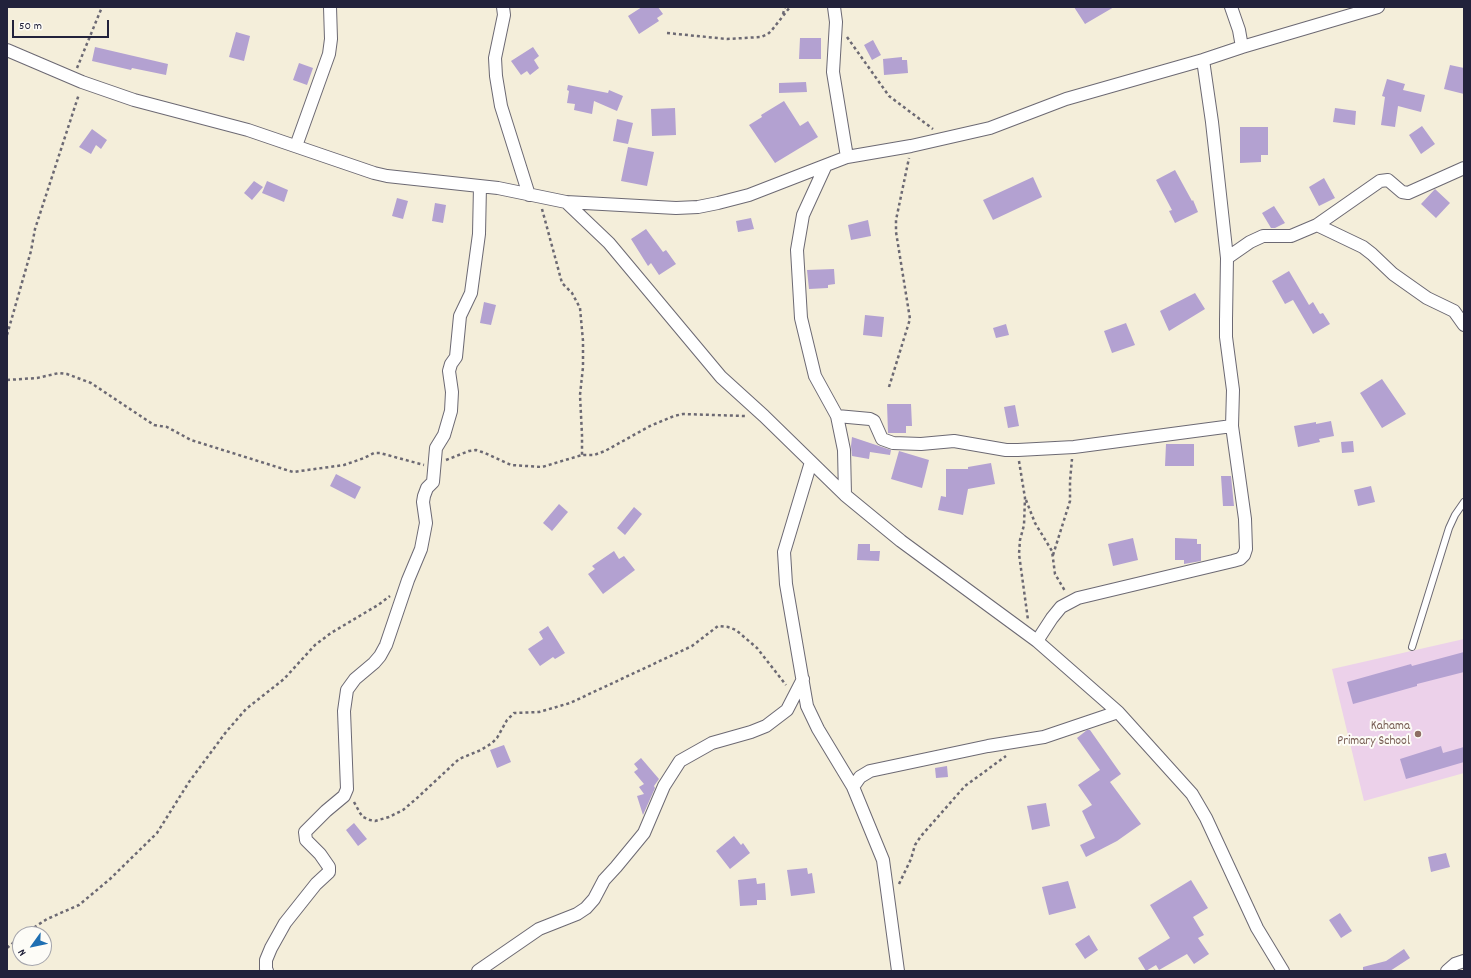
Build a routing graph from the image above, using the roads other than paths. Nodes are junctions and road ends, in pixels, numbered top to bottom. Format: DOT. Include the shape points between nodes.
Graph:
graph roads {
  1 [pos="330,7"];
  2 [pos="503,7"];
  3 [pos="834,7"];
  4 [pos="1231,7"];
  5 [pos="1378,7"];
  6 [pos="1242,47"];
  7 [pos="7,50"];
  8 [pos="1203,60"];
  9 [pos="296,146"];
  10 [pos="847,157"];
  11 [pos="825,167"];
  12 [pos="1464,168"];
  13 [pos="480,186"];
  14 [pos="534,196"];
  15 [pos="566,202"];
  16 [pos="1317,225"];
  17 [pos="1227,258"];
  18 [pos="1464,325"];
  19 [pos="837,416"];
  20 [pos="1232,426"];
  21 [pos="811,462"];
  22 [pos="845,495"];
  23 [pos="1464,502"];
  24 [pos="1033,638"];
  25 [pos="1412,647"];
  26 [pos="803,680"];
  27 [pos="1118,712"];
  28 [pos="853,787"];
  29 [pos="1464,961"];
  30 [pos="1277,969"];
  31 [pos="267,971"];
  32 [pos="478,971"];
  33 [pos="898,971"];
  34 [pos="1447,971"];
  1 -- 9 [label="street" via="329,54"];
  2 -- 14 [label="street" via="504,15 494,58 496,76 502,106"];
  3 -- 10 [label="street" via="836,22 833,72"];
  4 -- 6 [label="street"];
  5 -- 6 [label="street"];
  6 -- 8 [label="street"];
  7 -- 9 [label="street" via="77,80 134,100 248,130"];
  8 -- 10 [label="street" via="1066,99 990,128"];
  8 -- 17 [label="street"];
  9 -- 13 [label="street" via="387,176"];
  10 -- 11 [label="street"];
  11 -- 15 [label="street" via="749,195 698,207"];
  11 -- 19 [label="street" via="803,215 797,250 801,318 812,364 821,388"];
  12 -- 16 [label="street" via="1408,193 1402,192 1388,180 1380,181"];
  13 -- 14 [label="street"];
  13 -- 31 [label="street" via="479,234 471,293 460,316 456,357 449,371 451,411 444,435 436,448 432,482 427,488 423,502 426,523 422,549 408,580 386,645 374,663 355,679 347,690 344,711 347,785 344,796 305,832 306,840 320,854 329,867 329,872 316,884 285,923 266,960"];
  14 -- 15 [label="street"];
  15 -- 21 [label="street" via="609,243 721,377"];
  16 -- 17 [label="street" via="1291,236 1263,236"];
  16 -- 18 [label="street" via="1363,247 1427,298 1454,311"];
  17 -- 20 [label="street" via="1226,320 1233,390"];
  19 -- 20 [label="street" via="870,419 874,421 882,439 893,443 954,441 1006,450 1074,447"];
  19 -- 22 [label="street" via="844,450"];
  20 -- 24 [label="street" via="1245,519 1244,555 1233,562 1078,598 1061,607"];
  21 -- 22 [label="street"];
  21 -- 26 [label="street" via="784,552 786,584"];
  22 -- 24 [label="street"];
  23 -- 25 [label="lane" via="1449,528"];
  24 -- 27 [label="street"];
  26 -- 28 [label="street" via="813,718"];
  26 -- 32 [label="street" via="787,710 766,726 712,744 680,761 664,786 644,833 604,880 586,908 539,929"];
  27 -- 28 [label="street" via="1044,737 870,771 860,777"];
  27 -- 30 [label="street" via="1192,794 1206,818"];
  28 -- 33 [label="street" via="883,860"];
  29 -- 34 [label="street"];
}
